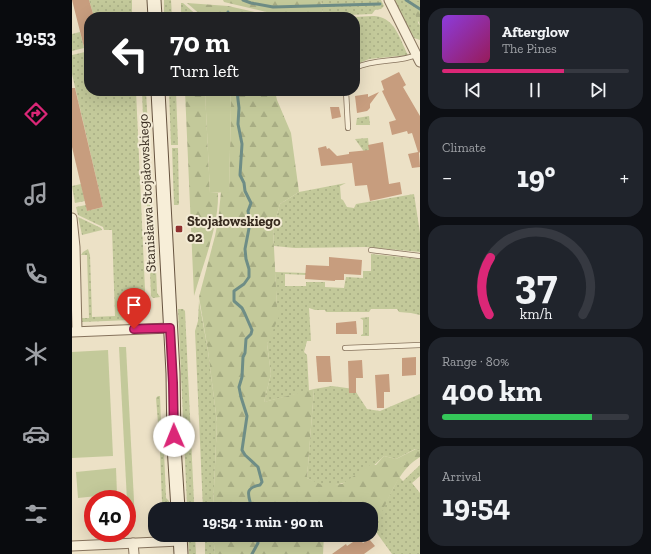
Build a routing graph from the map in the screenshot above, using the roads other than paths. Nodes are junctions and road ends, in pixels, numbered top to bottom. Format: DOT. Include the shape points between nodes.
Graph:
graph roads {
  1 [pos="154,0"];
  2 [pos="389,0"];
  3 [pos="155,12"];
  4 [pos="417,52"];
  5 [pos="360,66"];
  6 [pos="158,96"];
  7 [pos="346,96"];
  8 [pos="348,128"];
  9 [pos="72,218"];
  10 [pos="371,250"];
  11 [pos="420,256"];
  12 [pos="170,328"];
  13 [pos="75,331"];
  14 [pos="420,345"];
  15 [pos="345,348"];
  16 [pos="178,502"];
  17 [pos="133,543"];
  18 [pos="180,543"];
  19 [pos="72,546"];
  20 [pos="134,554"];
  1 -- 3 [label="street"];
  2 -- 4 [label="street"];
  4 -- 5 [label="lane" via="409,58 369,62"];
  6 -- 12 [label="street, Stanisława Stojałowskiego"];
  7 -- 8 [label="lane"];
  9 -- 13 [label="street" via="75,247"];
  10 -- 11 [label="lane"];
  12 -- 13 [label="street"];
  12 -- 16 [label="street, Stanisława Stojałowskiego"];
  14 -- 15 [label="lane"];
  17 -- 18 [label="street"];
  17 -- 19 [label="street"];
  17 -- 20 [label="street"];
}
